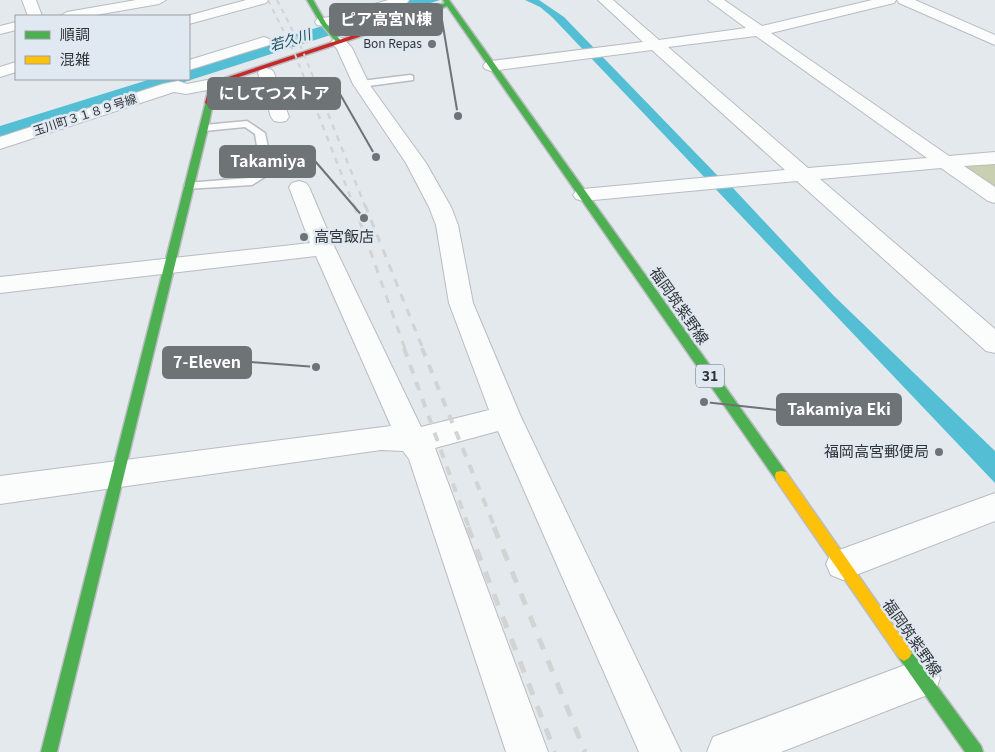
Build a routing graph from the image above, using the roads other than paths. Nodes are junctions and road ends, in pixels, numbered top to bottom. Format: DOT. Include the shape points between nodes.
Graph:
graph roads {
  1 [pos="29,0"];
  2 [pos="159,0"];
  3 [pos="310,0"];
  4 [pos="402,0"];
  5 [pos="605,0"];
  6 [pos="715,0"];
  7 [pos="889,0"];
  8 [pos="904,0"];
  9 [pos="253,1"];
  10 [pos="447,2"];
  11 [pos="35,15"];
  12 [pos="73,15"];
  13 [pos="190,20"];
  14 [pos="15,26"];
  15 [pos="0,30"];
  16 [pos="329,31"];
  17 [pos="759,31"];
  18 [pos="995,41"];
  19 [pos="656,44"];
  20 [pos="266,59"];
  21 [pos="190,65"];
  22 [pos="491,66"];
  23 [pos="15,67"];
  24 [pos="0,72"];
  25 [pos="410,78"];
  26 [pos="162,83"];
  27 [pos="212,84"];
  28 [pos="361,84"];
  29 [pos="280,117"];
  30 [pos="204,128"];
  31 [pos="0,143"];
  32 [pos="995,158"];
  33 [pos="945,163"];
  34 [pos="802,174"];
  35 [pos="190,186"];
  36 [pos="300,189"];
  37 [pos="583,195"];
  38 [pos="995,197"];
  39 [pos="324,248"];
  40 [pos="170,264"];
  41 [pos="0,285"];
  42 [pos="995,344"];
  43 [pos="506,417"];
  44 [pos="410,438"];
  45 [pos="117,474"];
  46 [pos="0,490"];
  47 [pos="995,507"];
  48 [pos="843,564"];
  49 [pos="921,678"];
  50 [pos="49,752"];
  51 [pos="527,752"];
  52 [pos="660,752"];
  53 [pos="728,752"];
  54 [pos="976,752"];
  1 -- 11 [label="street"];
  2 -- 12 [label="street"];
  3 -- 16 [label="street"];
  4 -- 16 [label="street" via="337,20"];
  5 -- 19 [label="street"];
  6 -- 17 [label="street"];
  7 -- 17 [label="street"];
  8 -- 18 [label="street"];
  9 -- 13 [label="street"];
  9 -- 20 [label="street"];
  10 -- 16 [label="street" via="432,11"];
  10 -- 22 [label="street, 福岡筑紫野線 / 31"];
  14 -- 15 [label="street"];
  16 -- 20 [label="street"];
  16 -- 28 [label="street" via="344,48"];
  17 -- 19 [label="street"];
  17 -- 33 [label="street"];
  19 -- 22 [label="street"];
  19 -- 34 [label="street"];
  20 -- 21 [label="street"];
  20 -- 27 [label="street"];
  20 -- 29 [label="street"];
  22 -- 37 [label="street, 福岡筑紫野線 / 31"];
  23 -- 24 [label="street"];
  25 -- 28 [label="lane"];
  26 -- 27 [label="street, 玉川町３１８９号線" via="186,90"];
  26 -- 31 [label="street, 玉川町３１８９号線"];
  27 -- 30 [label="street"];
  28 -- 43 [label="street" via="416,163 440,207 447,225 461,303"];
  30 -- 35 [label="street"];
  30 -- 35 [label="lane" via="247,124 260,133 267,171 252,181"];
  32 -- 33 [label="street"];
  33 -- 34 [label="street"];
  33 -- 38 [label="street"];
  34 -- 37 [label="street"];
  34 -- 42 [label="street"];
  35 -- 40 [label="street"];
  36 -- 39 [label="street"];
  37 -- 48 [label="street, 福岡筑紫野線 / 31"];
  39 -- 40 [label="street"];
  39 -- 44 [label="street"];
  40 -- 41 [label="street" via="146,270"];
  40 -- 45 [label="street"];
  43 -- 44 [label="street" via="425,438"];
  43 -- 52 [label="street"];
  44 -- 45 [label="street" via="380,438"];
  44 -- 51 [label="street" via="423,454"];
  45 -- 46 [label="street"];
  45 -- 50 [label="street"];
  47 -- 48 [label="street"];
  48 -- 49 [label="street, 福岡筑紫野線 / 31"];
  49 -- 53 [label="street"];
  49 -- 54 [label="street, 福岡筑紫野線 / 31"];
}
